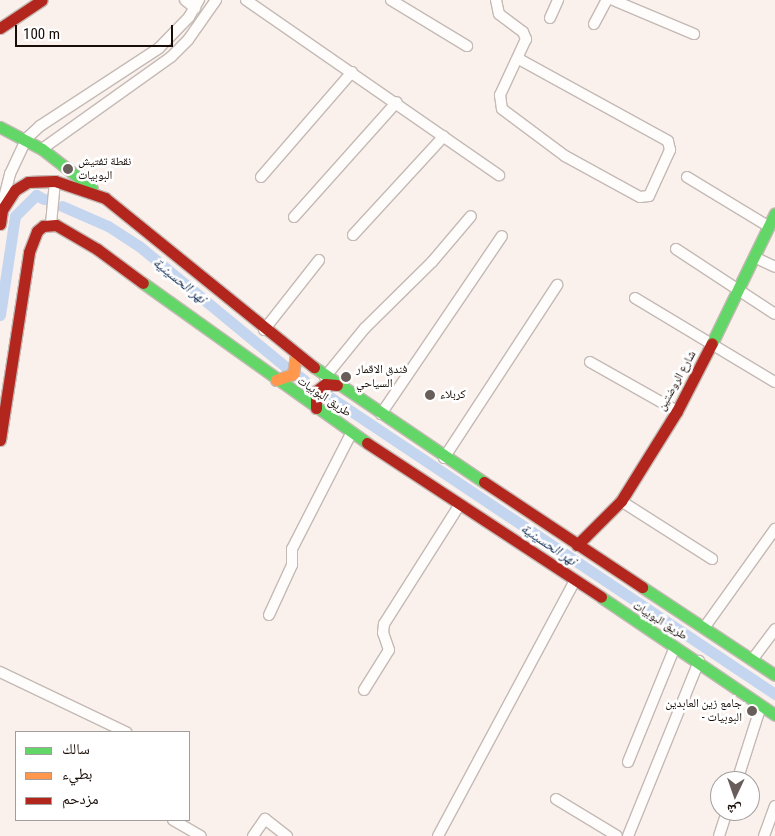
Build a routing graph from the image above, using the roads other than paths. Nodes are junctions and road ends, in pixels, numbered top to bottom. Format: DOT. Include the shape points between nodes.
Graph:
graph roads {
  1 [pos="42,0"];
  2 [pos="185,0"];
  3 [pos="216,0"];
  4 [pos="246,0"];
  5 [pos="391,0"];
  6 [pos="496,0"];
  7 [pos="558,0"];
  8 [pos="608,0"];
  9 [pos="613,0"];
  10 [pos="197,4"];
  11 [pos="550,18"];
  12 [pos="594,24"];
  13 [pos="0,28"];
  14 [pos="694,34"];
  15 [pos="467,46"];
  16 [pos="519,59"];
  17 [pos="352,72"];
  18 [pos="397,102"];
  19 [pos="0,127"];
  20 [pos="444,136"];
  21 [pos="26,139"];
  22 [pos="42,149"];
  23 [pos="499,175"];
  24 [pos="261,177"];
  25 [pos="687,177"];
  26 [pos="55,181"];
  27 [pos="105,198"];
  28 [pos="2,210"];
  29 [pos="775,213"];
  30 [pos="471,216"];
  31 [pos="294,217"];
  32 [pos="0,224"];
  33 [pos="51,224"];
  34 [pos="768,226"];
  35 [pos="353,235"];
  36 [pos="502,236"];
  37 [pos="676,249"];
  38 [pos="754,257"];
  39 [pos="319,260"];
  40 [pos="775,267"];
  41 [pos="557,285"];
  42 [pos="739,292"];
  43 [pos="635,298"];
  44 [pos="775,314"];
  45 [pos="264,330"];
  46 [pos="713,345"];
  47 [pos="296,355"];
  48 [pos="590,362"];
  49 [pos="325,377"];
  50 [pos="276,380"];
  51 [pos="775,382"];
  52 [pos="337,385"];
  53 [pos="316,408"];
  54 [pos="677,411"];
  55 [pos="381,414"];
  56 [pos="2,418"];
  57 [pos="352,432"];
  58 [pos="0,440"];
  59 [pos="444,458"];
  60 [pos="621,501"];
  61 [pos="459,506"];
  62 [pos="774,529"];
  63 [pos="577,545"];
  64 [pos="712,559"];
  65 [pos="574,582"];
  66 [pos="269,615"];
  67 [pos="704,628"];
  68 [pos="775,630"];
  69 [pos="675,647"];
  70 [pos="752,660"];
  71 [pos="699,661"];
  72 [pos="0,672"];
  73 [pos="775,676"];
  74 [pos="364,690"];
  75 [pos="761,706"];
  76 [pos="775,715"];
  77 [pos="124,731"];
  78 [pos="628,762"];
  79 [pos="740,771"];
  80 [pos="556,799"];
  81 [pos="775,806"];
  82 [pos="174,821"];
  83 [pos="724,821"];
  84 [pos="201,836"];
  85 [pos="253,836"];
  86 [pos="287,836"];
  87 [pos="438,836"];
  88 [pos="616,836"];
  89 [pos="628,836"];
  90 [pos="719,836"];
  91 [pos="764,836"];
  1 -- 13 [label="main road"];
  2 -- 10 [label="street"];
  3 -- 22 [label="street" via="188,40 171,57"];
  4 -- 17 [label="street"];
  5 -- 15 [label="street"];
  6 -- 16 [label="street" via="499,14 525,34"];
  7 -- 11 [label="street"];
  8 -- 12 [label="street"];
  9 -- 14 [label="street"];
  10 -- 21 [label="street" via="159,48 40,126"];
  16 -- 16 [label="street" via="500,95 500,106 504,112 565,156 640,197 649,196 670,150 668,141"];
  17 -- 18 [label="street"];
  17 -- 24 [label="street"];
  18 -- 20 [label="street"];
  18 -- 31 [label="street"];
  19 -- 21 [label="main road"];
  20 -- 23 [label="street"];
  20 -- 35 [label="street"];
  21 -- 22 [label="main road"];
  21 -- 28 [label="street" via="10,174"];
  22 -- 27 [label="main road"];
  25 -- 34 [label="street"];
  26 -- 27 [label="main road, طريق البوبيات"];
  26 -- 28 [label="main road, طريق البوبيات" via="36,180 21,185"];
  26 -- 33 [label="street"];
  27 -- 45 [label="main road, طريق البوبيات"];
  28 -- 32 [label="main road, طريق البوبيات"];
  29 -- 34 [label="main road, شارع الروضتين"];
  30 -- 49 [label="street" via="432,262 365,328"];
  33 -- 50 [label="main road, طريق البوبيات" via="97,249"];
  33 -- 56 [label="main road" via="37,231 29,252"];
  34 -- 38 [label="main road, شارع الروضتين"];
  36 -- 55 [label="street"];
  37 -- 42 [label="street"];
  38 -- 40 [label="street"];
  38 -- 42 [label="main road, شارع الروضتين"];
  39 -- 45 [label="street"];
  41 -- 59 [label="street"];
  42 -- 44 [label="street"];
  42 -- 46 [label="main road, شارع الروضتين"];
  43 -- 46 [label="street"];
  45 -- 47 [label="main road, طريق البوبيات"];
  46 -- 51 [label="street"];
  46 -- 54 [label="main road, شارع الروضتين"];
  47 -- 49 [label="main road, طريق البوبيات"];
  47 -- 50 [label="main road" via="293,374"];
  48 -- 54 [label="street"];
  49 -- 52 [label="main road, طريق البوبيات"];
  50 -- 53 [label="main road, طريق البوبيات"];
  52 -- 53 [label="main road" via="325,384 316,391"];
  52 -- 55 [label="main road, طريق البوبيات"];
  53 -- 57 [label="main road, طريق البوبيات"];
  54 -- 60 [label="main road, شارع الروضتين"];
  55 -- 59 [label="main road, طريق البوبيات"];
  56 -- 58 [label="main road"];
  57 -- 61 [label="main road, طريق البوبيات"];
  57 -- 66 [label="street" via="292,549 292,565"];
  59 -- 63 [label="main road, طريق البوبيات"];
  60 -- 63 [label="main road, شارع الروضتين"];
  60 -- 64 [label="street"];
  61 -- 65 [label="main road, طريق البوبيات"];
  61 -- 74 [label="street" via="384,624 383,633 389,650"];
  62 -- 67 [label="street"];
  63 -- 67 [label="main road, طريق البوبيات"];
  65 -- 69 [label="main road, طريق البوبيات"];
  65 -- 87 [label="street"];
  67 -- 70 [label="main road, طريق البوبيات"];
  68 -- 70 [label="street"];
  69 -- 71 [label="main road, طريق البوبيات"];
  69 -- 78 [label="street"];
  70 -- 73 [label="main road, طريق البوبيات"];
  71 -- 75 [label="main road, طريق البوبيات"];
  71 -- 89 [label="street"];
  72 -- 77 [label="street"];
  75 -- 76 [label="main road, طريق البوبيات"];
  75 -- 79 [label="street"];
  80 -- 88 [label="street"];
  81 -- 91 [label="street"];
  82 -- 84 [label="street"];
  83 -- 90 [label="street"];
  85 -- 86 [label="street" via="265,819"];
}
